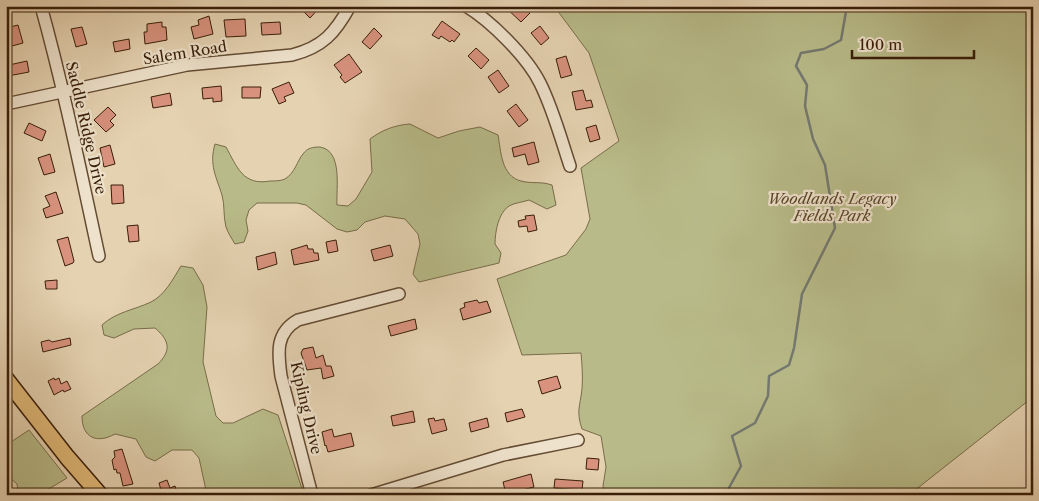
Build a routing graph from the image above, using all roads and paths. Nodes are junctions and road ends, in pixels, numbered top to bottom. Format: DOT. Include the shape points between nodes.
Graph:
graph roads {
  1 [pos="41,6"];
  2 [pos="350,6"];
  3 [pos="466,6"];
  4 [pos="63,92"];
  5 [pos="6,104"];
  6 [pos="570,166"];
  7 [pos="99,256"];
  8 [pos="399,294"];
  9 [pos="6,380"];
  10 [pos="578,440"];
  11 [pos="100,495"];
  12 [pos="312,495"];
  13 [pos="371,495"];
  1 -- 4 [label="street, Saddle Ridge Drive"];
  2 -- 4 [label="street, Salem Road" via="337,29 306,52 187,64"];
  3 -- 6 [label="street" via="492,26 526,62 543,90"];
  4 -- 5 [label="street, Salem Road"];
  4 -- 7 [label="street, Saddle Ridge Drive"];
  8 -- 12 [label="street, Kipling Drive" via="298,320 284,331 279,356 281,376"];
  9 -- 11 [label="main road"];
  10 -- 13 [label="street" via="503,455"];
}
